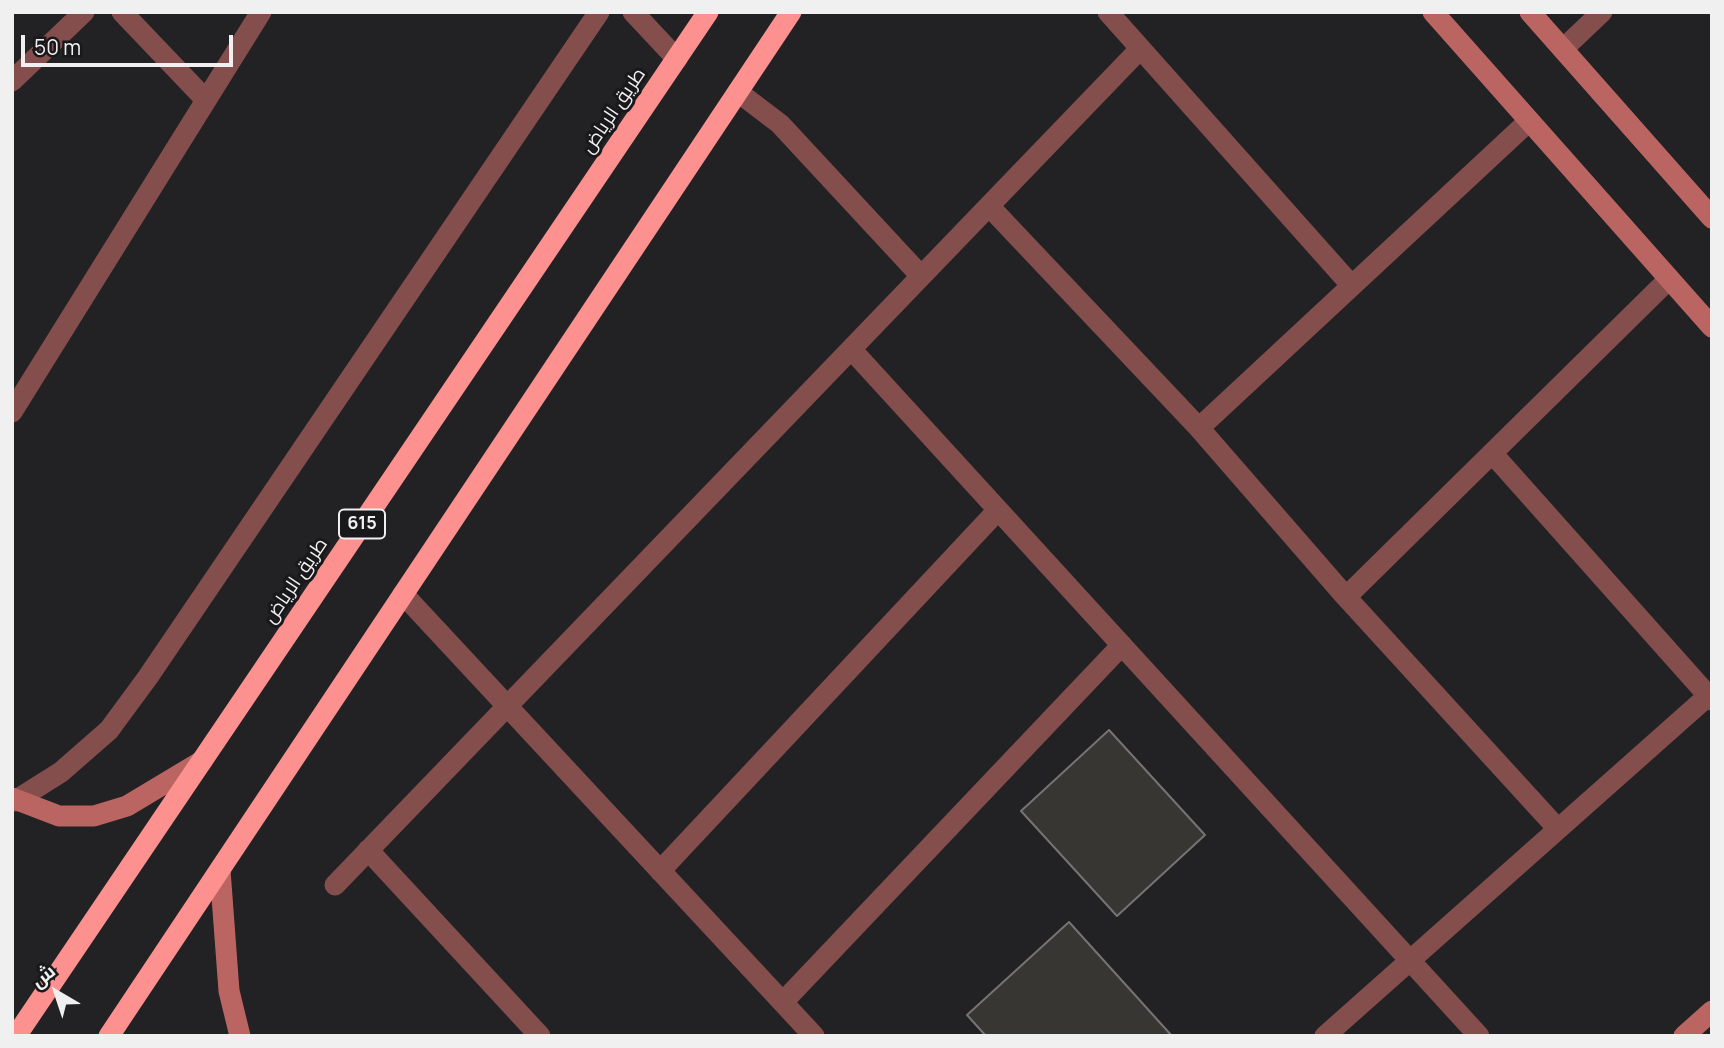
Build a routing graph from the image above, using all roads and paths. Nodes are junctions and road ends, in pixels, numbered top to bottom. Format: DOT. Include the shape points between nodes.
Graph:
graph roads {
  1 [pos="84,12"];
  2 [pos="122,12"];
  3 [pos="261,12"];
  4 [pos="599,12"];
  5 [pos="634,12"];
  6 [pos="708,12"];
  7 [pos="791,12"];
  8 [pos="1108,12"];
  9 [pos="1433,12"];
  10 [pos="1530,12"];
  11 [pos="1602,12"];
  12 [pos="1140,48"];
  13 [pos="1563,49"];
  14 [pos="677,59"];
  15 [pos="12,81"];
  16 [pos="738,92"];
  17 [pos="206,100"];
  18 [pos="1529,121"];
  19 [pos="989,206"];
  20 [pos="1712,218"];
  21 [pos="921,276"];
  22 [pos="1669,279"];
  23 [pos="1352,286"];
  24 [pos="1712,327"];
  25 [pos="851,349"];
  26 [pos="12,412"];
  27 [pos="1199,428"];
  28 [pos="1492,453"];
  29 [pos="998,510"];
  30 [pos="403,594"];
  31 [pos="1346,597"];
  32 [pos="1122,645"];
  33 [pos="1710,698"];
  34 [pos="507,706"];
  35 [pos="202,761"];
  36 [pos="14,799"];
  37 [pos="1558,829"];
  38 [pos="368,850"];
  39 [pos="220,870"];
  40 [pos="660,871"];
  41 [pos="335,885"];
  42 [pos="1410,960"];
  43 [pos="783,1003"];
  44 [pos="1712,1011"];
  45 [pos="16,1036"];
  46 [pos="109,1036"];
  47 [pos="240,1036"];
  48 [pos="540,1036"];
  49 [pos="814,1036"];
  50 [pos="1325,1036"];
  51 [pos="1479,1036"];
  52 [pos="1684,1036"];
  1 -- 15 [label="street"];
  2 -- 17 [label="street"];
  3 -- 17 [label="street"];
  4 -- 36 [label="street" via="109,730 61,772"];
  5 -- 14 [label="street"];
  6 -- 14 [label="highway, طريق الرياض / 615"];
  7 -- 16 [label="highway"];
  8 -- 12 [label="street"];
  9 -- 18 [label="street"];
  10 -- 13 [label="street"];
  11 -- 13 [label="street"];
  12 -- 19 [label="street"];
  12 -- 23 [label="street"];
  13 -- 20 [label="street"];
  14 -- 35 [label="highway, طريق الرياض / 615"];
  16 -- 21 [label="street" via="780,124"];
  16 -- 30 [label="highway"];
  17 -- 26 [label="street"];
  18 -- 22 [label="street"];
  18 -- 23 [label="street"];
  19 -- 21 [label="street"];
  19 -- 27 [label="street"];
  21 -- 25 [label="street"];
  22 -- 24 [label="street"];
  22 -- 28 [label="street"];
  23 -- 27 [label="street"];
  25 -- 29 [label="street"];
  25 -- 34 [label="street"];
  27 -- 31 [label="street"];
  28 -- 31 [label="street"];
  28 -- 33 [label="street"];
  29 -- 32 [label="street"];
  29 -- 40 [label="street"];
  30 -- 34 [label="street"];
  30 -- 39 [label="highway"];
  31 -- 37 [label="street"];
  32 -- 42 [label="street"];
  32 -- 43 [label="street"];
  33 -- 37 [label="street"];
  34 -- 38 [label="street"];
  34 -- 40 [label="street"];
  35 -- 36 [label="street" via="127,806 94,816 59,816"];
  35 -- 45 [label="highway, طريق الرياض / 615"];
  37 -- 42 [label="street"];
  38 -- 41 [label="street"];
  38 -- 48 [label="street"];
  39 -- 46 [label="highway"];
  39 -- 47 [label="street" via="229,991"];
  40 -- 43 [label="street"];
  42 -- 50 [label="street"];
  42 -- 51 [label="street"];
  43 -- 49 [label="street"];
  44 -- 52 [label="street"];
}
